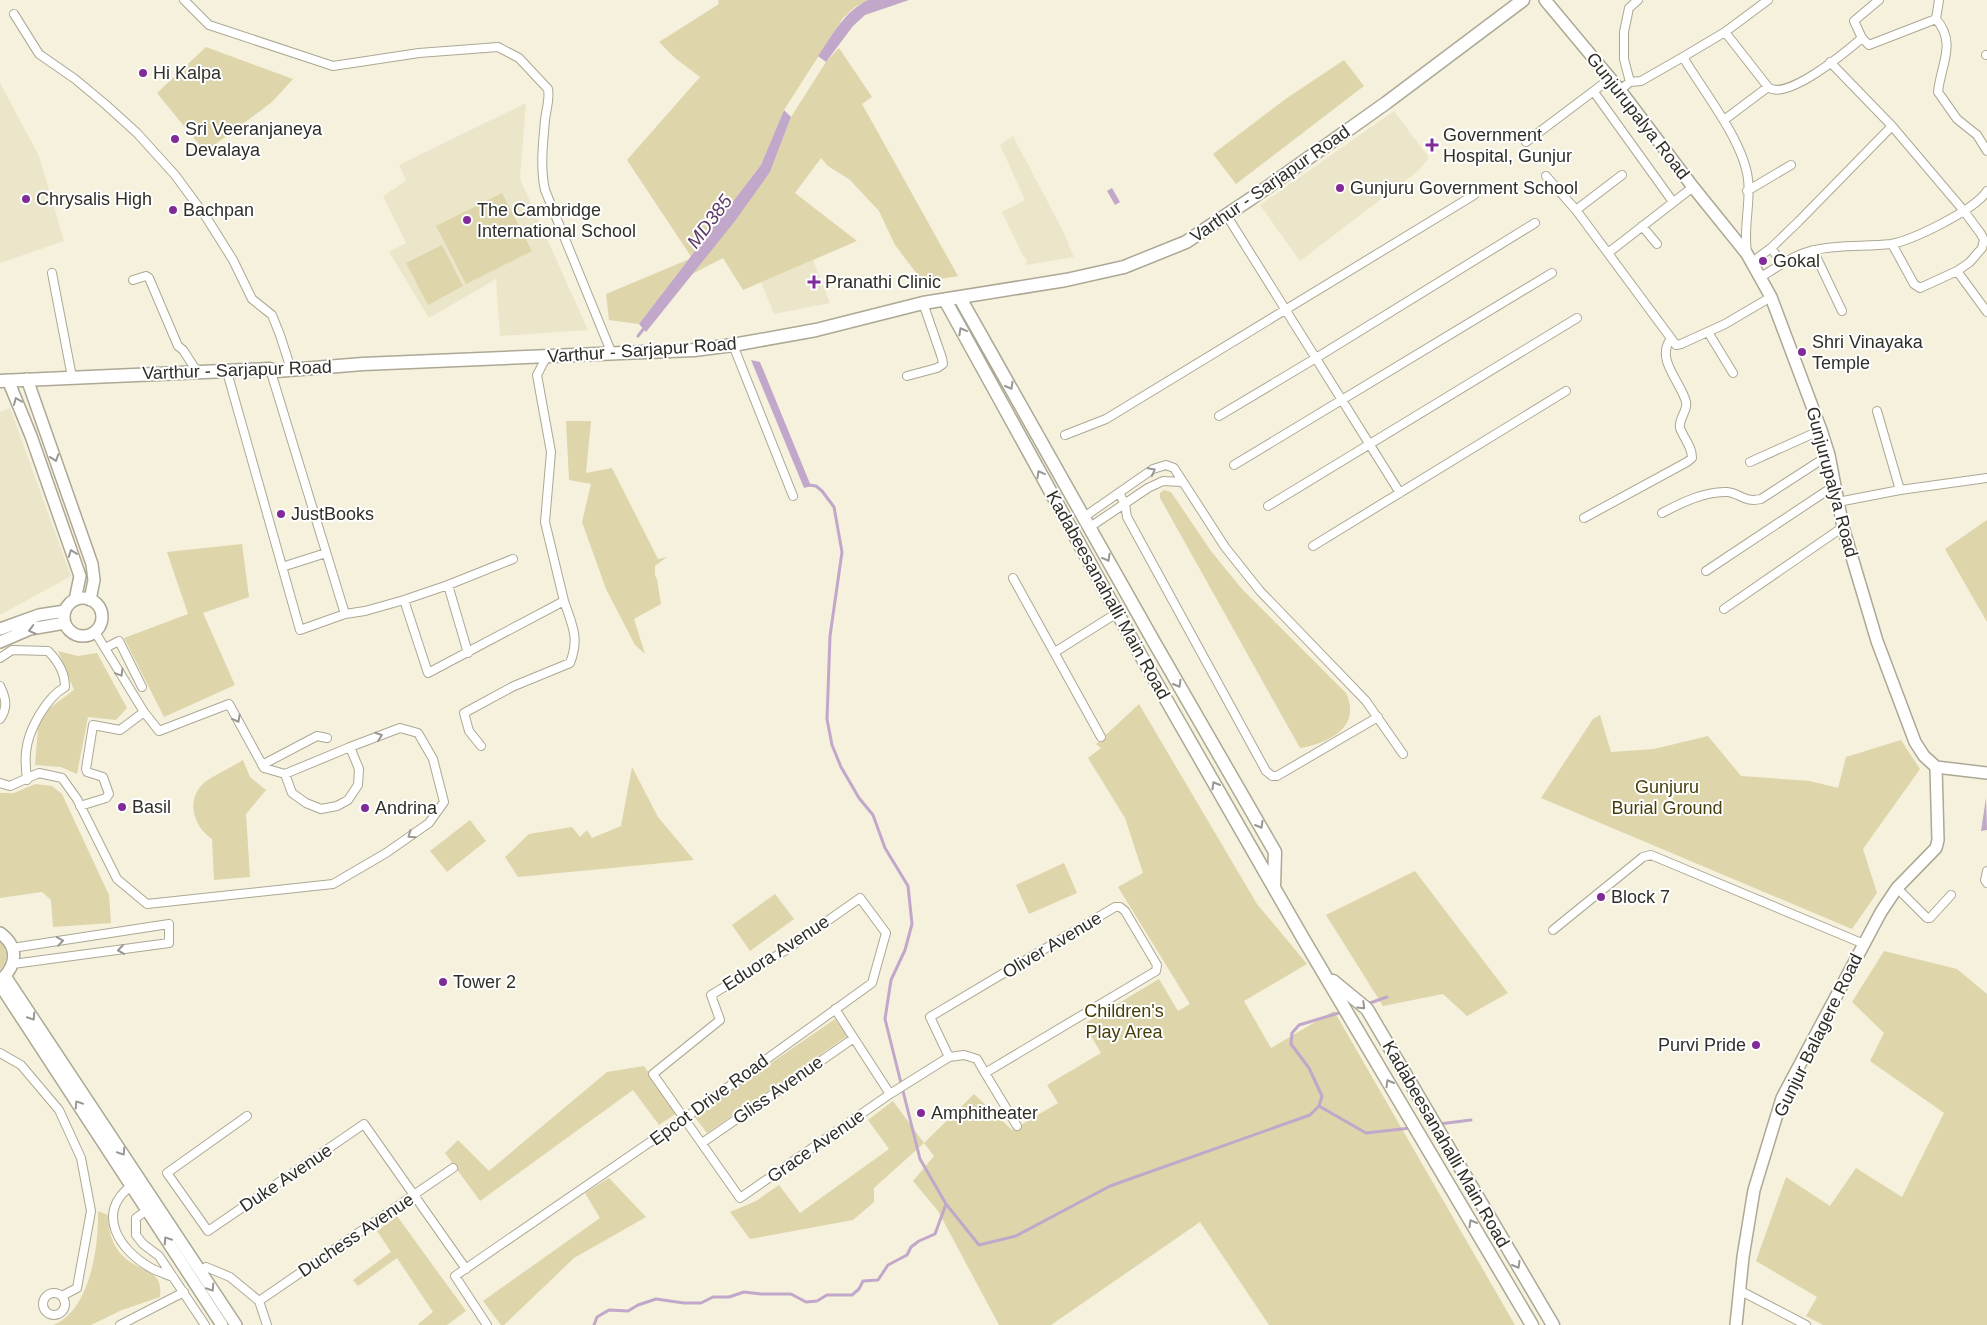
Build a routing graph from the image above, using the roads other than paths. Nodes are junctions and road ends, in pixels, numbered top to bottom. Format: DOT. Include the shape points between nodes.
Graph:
graph roads {
  1 [pos="184,0"];
  2 [pos="1523,0"];
  3 [pos="1545,0"];
  4 [pos="1638,0"];
  5 [pos="1768,0"];
  6 [pos="1880,0"];
  7 [pos="1939,0"];
  8 [pos="14,14"];
  9 [pos="1936,19"];
  10 [pos="1725,32"];
  11 [pos="1862,38"];
  12 [pos="1683,57"];
  13 [pos="1830,62"];
  14 [pos="1611,78"];
  15 [pos="1630,82"];
  16 [pos="1768,87"];
  17 [pos="1620,90"];
  18 [pos="1594,92"];
  19 [pos="1724,120"];
  20 [pos="1892,126"];
  21 [pos="1526,142"];
  22 [pos="1987,150"];
  23 [pos="1791,165"];
  24 [pos="1622,175"];
  25 [pos="1546,176"];
  26 [pos="1693,187"];
  27 [pos="1747,191"];
  28 [pos="1987,191"];
  29 [pos="1474,195"];
  30 [pos="1673,202"];
  31 [pos="1576,210"];
  32 [pos="1964,211"];
  33 [pos="1227,216"];
  34 [pos="1535,223"];
  35 [pos="1642,226"];
  36 [pos="1984,232"];
  37 [pos="1657,244"];
  38 [pos="1892,244"];
  39 [pos="1771,248"];
  40 [pos="1813,250"];
  41 [pos="1608,253"];
  42 [pos="1750,258"];
  43 [pos="1782,263"];
  44 [pos="1957,271"];
  45 [pos="52,273"];
  46 [pos="1552,273"];
  47 [pos="1760,277"];
  48 [pos="133,280"];
  49 [pos="1771,297"];
  50 [pos="960,298"];
  51 [pos="945,300"];
  52 [pos="924,303"];
  53 [pos="1286,309"];
  54 [pos="1842,311"];
  55 [pos="1987,312"];
  56 [pos="1577,318"];
  57 [pos="1708,332"];
  58 [pos="1670,340"];
  59 [pos="733,345"];
  60 [pos="612,354"];
  61 [pos="547,356"];
  62 [pos="1316,358"];
  63 [pos="270,369"];
  64 [pos="291,369"];
  65 [pos="227,372"];
  66 [pos="198,373"];
  67 [pos="1733,373"];
  68 [pos="72,376"];
  69 [pos="906,376"];
  70 [pos="27,379"];
  71 [pos="4,381"];
  72 [pos="1566,391"];
  73 [pos="1342,400"];
  74 [pos="1877,411"];
  75 [pos="1219,416"];
  76 [pos="1821,430"];
  77 [pos="46,432"];
  78 [pos="1065,435"];
  79 [pos="31,436"];
  80 [pos="1370,444"];
  81 [pos="1829,455"];
  82 [pos="1750,462"];
  83 [pos="1234,465"];
  84 [pos="1987,478"];
  85 [pos="1182,482"];
  86 [pos="1834,486"];
  87 [pos="1900,490"];
  88 [pos="1118,493"];
  89 [pos="1400,493"];
  90 [pos="793,496"];
  91 [pos="1838,502"];
  92 [pos="1125,504"];
  93 [pos="1268,506"];
  94 [pos="1662,512"];
  95 [pos="1584,518"];
  96 [pos="1087,522"];
  97 [pos="1844,527"];
  98 [pos="1313,546"];
  99 [pos="326,553"];
  100 [pos="513,559"];
  101 [pos="282,567"];
  102 [pos="1706,571"];
  103 [pos="1013,578"];
  104 [pos="448,585"];
  105 [pos="75,600"];
  106 [pos="90,600"];
  107 [pos="404,600"];
  108 [pos="564,601"];
  109 [pos="1724,609"];
  110 [pos="65,611"];
  111 [pos="1117,613"];
  112 [pos="345,614"];
  113 [pos="66,623"];
  114 [pos="0,629"];
  115 [pos="95,632"];
  116 [pos="0,642"];
  117 [pos="105,648"];
  118 [pos="468,652"];
  119 [pos="1055,652"];
  120 [pos="0,658"];
  121 [pos="0,686"];
  122 [pos="142,687"];
  123 [pos="144,712"];
  124 [pos="1378,717"];
  125 [pos="0,719"];
  126 [pos="1101,736"];
  127 [pos="327,738"];
  128 [pos="481,746"];
  129 [pos="350,747"];
  130 [pos="1403,754"];
  131 [pos="262,765"];
  132 [pos="1936,767"];
  133 [pos="1987,773"];
  134 [pos="285,774"];
  135 [pos="26,780"];
  136 [pos="0,783"];
  137 [pos="80,806"];
  138 [pos="1987,871"];
  139 [pos="1987,884"];
  140 [pos="1274,888"];
  141 [pos="1897,888"];
  142 [pos="1951,895"];
  143 [pos="860,898"];
  144 [pos="1553,930"];
  145 [pos="0,934"];
  146 [pos="1864,944"];
  147 [pos="12,948"];
  148 [pos="13,964"];
  149 [pos="1325,974"];
  150 [pos="2,980"];
  151 [pos="835,1009"];
  152 [pos="854,1038"];
  153 [pos="0,1053"];
  154 [pos="949,1057"];
  155 [pos="985,1073"];
  156 [pos="890,1094"];
  157 [pos="247,1116"];
  158 [pos="685,1118"];
  159 [pos="1017,1126"];
  160 [pos="702,1142"];
  161 [pos="452,1168"];
  162 [pos="136,1183"];
  163 [pos="414,1195"];
  164 [pos="151,1207"];
  165 [pos="466,1269"];
  166 [pos="196,1274"];
  167 [pos="173,1277"];
  168 [pos="1739,1290"];
  169 [pos="184,1292"];
  170 [pos="62,1296"];
  171 [pos="259,1301"];
  172 [pos="120,1325"];
  173 [pos="205,1325"];
  174 [pos="222,1325"];
  175 [pos="236,1325"];
  176 [pos="267,1325"];
  177 [pos="487,1325"];
  178 [pos="1532,1325"];
  179 [pos="1553,1325"];
  180 [pos="1736,1325"];
  181 [pos="1806,1325"];
  1 -- 60 [label="street" via="209,25 333,66 419,53 498,47 519,58 548,89 545,190"];
  2 -- 33 [label="main road, Varthur - Sarjapur Road"];
  3 -- 14 [label="street, Gunjurupalya Road"];
  4 -- 15 [label="street" via="1629,8 1624,32 1624,60"];
  5 -- 10 [label="street"];
  6 -- 11 [label="street" via="1854,21"];
  7 -- 9 [label="street"];
  8 -- 64 [label="street" via="39,54 112,110 175,175 206,216 233,260 252,300 272,315"];
  9 -- 11 [label="street" via="1869,45"];
  9 -- 22 [label="street" via="1944,30 1948,46 1938,92"];
  10 -- 12 [label="street"];
  10 -- 16 [label="street"];
  11 -- 13 [label="street"];
  12 -- 15 [label="street" via="1641,81"];
  12 -- 19 [label="street"];
  13 -- 16 [label="street" via="1812,77 1780,91"];
  13 -- 20 [label="street"];
  14 -- 17 [label="street, Gunjurupalya Road"];
  14 -- 18 [label="street"];
  15 -- 17 [label="street"];
  16 -- 19 [label="street"];
  17 -- 26 [label="street, Gunjurupalya Road"];
  18 -- 21 [label="street"];
  18 -- 30 [label="street"];
  19 -- 27 [label="street" via="1740,152 1748,179"];
  20 -- 32 [label="street"];
  20 -- 39 [label="street"];
  23 -- 27 [label="street"];
  24 -- 31 [label="street"];
  25 -- 31 [label="street"];
  26 -- 30 [label="street"];
  26 -- 42 [label="street, Gunjurupalya Road"];
  27 -- 42 [label="street"];
  28 -- 32 [label="street"];
  29 -- 53 [label="street"];
  30 -- 35 [label="street"];
  31 -- 41 [label="street"];
  32 -- 36 [label="street"];
  32 -- 38 [label="street"];
  33 -- 50 [label="main road, Varthur - Sarjapur Road" via="1186,242 1124,267"];
  33 -- 53 [label="street"];
  34 -- 62 [label="street"];
  35 -- 37 [label="street"];
  35 -- 41 [label="street"];
  36 -- 44 [label="street" via="1982,248"];
  38 -- 40 [label="street"];
  38 -- 44 [label="street" via="1920,288"];
  39 -- 42 [label="street"];
  39 -- 43 [label="street"];
  40 -- 43 [label="street"];
  40 -- 54 [label="street"];
  41 -- 58 [label="street"];
  42 -- 47 [label="street, Gunjurupalya Road"];
  43 -- 47 [label="street"];
  44 -- 55 [label="street"];
  45 -- 68 [label="street"];
  46 -- 73 [label="street"];
  47 -- 49 [label="street, Gunjurupalya Road"];
  48 -- 66 [label="street" via="149,278 178,346"];
  49 -- 57 [label="street"];
  49 -- 76 [label="street, Gunjurupalya Road"];
  50 -- 51 [label="main road, Varthur - Sarjapur Road"];
  50 -- 96 [label="main road, Kadabeesanahalli Main Road, one-way"];
  51 -- 52 [label="main road, Varthur - Sarjapur Road"];
  111 -- 51 [label="main road, Kadabeesanahalli Main Road, one-way"];
  52 -- 59 [label="main road, Varthur - Sarjapur Road" via="816,330"];
  52 -- 69 [label="street" via="942,364"];
  53 -- 62 [label="street"];
  53 -- 78 [label="street" via="1106,420"];
  56 -- 80 [label="street"];
  57 -- 58 [label="street" via="1681,344 1676,345"];
  57 -- 67 [label="street"];
  58 -- 95 [label="street" via="1666,353 1668,364 1686,401 1680,427 1692,458"];
  59 -- 60 [label="main road, Varthur - Sarjapur Road"];
  59 -- 90 [label="street"];
  60 -- 61 [label="main road, Varthur - Sarjapur Road"];
  61 -- 64 [label="main road, Varthur - Sarjapur Road"];
  61 -- 108 [label="street" via="538,375 551,452 545,522"];
  62 -- 73 [label="street"];
  62 -- 75 [label="street"];
  63 -- 64 [label="main road, Varthur - Sarjapur Road"];
  63 -- 65 [label="main road, Varthur - Sarjapur Road"];
  63 -- 99 [label="street"];
  65 -- 66 [label="main road, Varthur - Sarjapur Road"];
  65 -- 101 [label="street"];
  66 -- 68 [label="main road, Varthur - Sarjapur Road"];
  68 -- 70 [label="main road, Varthur - Sarjapur Road"];
  70 -- 71 [label="main road, Varthur - Sarjapur Road"];
  70 -- 77 [label="street"];
  79 -- 71 [label="street, one-way"];
  72 -- 89 [label="street"];
  73 -- 80 [label="street"];
  73 -- 83 [label="street"];
  74 -- 87 [label="street"];
  76 -- 81 [label="street, Gunjurupalya Road"];
  76 -- 82 [label="street"];
  77 -- 79 [label="street"];
  77 -- 106 [label="street, one-way" via="92,564 94,580"];
  105 -- 79 [label="street, one-way" via="80,576"];
  80 -- 89 [label="street"];
  80 -- 93 [label="street"];
  81 -- 86 [label="street, Gunjurupalya Road"];
  81 -- 94 [label="street" via="1761,499 1752,501 1727,492 1680,503"];
  84 -- 87 [label="street"];
  88 -- 85 [label="street, one-way" via="1153,469 1166,465 1174,468"];
  85 -- 92 [label="street" via="1163,481"];
  85 -- 124 [label="street" via="1225,547 1260,591"];
  86 -- 91 [label="street, Gunjurupalya Road"];
  86 -- 102 [label="street"];
  87 -- 91 [label="street"];
  88 -- 92 [label="street"];
  88 -- 96 [label="street"];
  89 -- 98 [label="street"];
  91 -- 97 [label="street, Gunjurupalya Road"];
  92 -- 96 [label="street"];
  92 -- 124 [label="street" via="1127,518 1266,771 1277,776"];
  96 -- 140 [label="main road, Kadabeesanahalli Main Road, one-way" via="1275,852"];
  97 -- 109 [label="street"];
  97 -- 132 [label="street, Gunjurupalya Road" via="1877,641 1908,725 1924,756"];
  99 -- 101 [label="street"];
  99 -- 112 [label="street"];
  100 -- 104 [label="street"];
  101 -- 112 [label="street" via="300,630"];
  103 -- 119 [label="street"];
  104 -- 107 [label="street"];
  104 -- 118 [label="street"];
  105 -- 106 [label="street"];
  105 -- 110 [label="street"];
  106 -- 115 [label="street" via="99,607 102,618"];
  107 -- 112 [label="street" via="365,612"];
  107 -- 118 [label="street" via="428,673"];
  108 -- 118 [label="street"];
  108 -- 128 [label="street" via="576,634 570,663 514,686 464,713 469,731"];
  110 -- 113 [label="street"];
  110 -- 114 [label="street" via="39,615"];
  111 -- 119 [label="street"];
  140 -- 111 [label="main road, Kadabeesanahalli Main Road, one-way"];
  113 -- 115 [label="street" via="76,634 86,636"];
  113 -- 116 [label="street, one-way" via="30,629"];
  115 -- 117 [label="street"];
  117 -- 122 [label="street" via="119,641"];
  117 -- 123 [label="street, one-way"];
  119 -- 126 [label="street"];
  120 -- 135 [label="street" via="12,650 48,651 58,660 65,678 65,687 56,692 34,724 26,751"];
  121 -- 125 [label="street" via="5,698 5,712"];
  123 -- 131 [label="street, one-way" via="159,731 229,704"];
  123 -- 137 [label="street" via="120,730 94,726 86,768 90,774 103,777 109,794 106,798"];
  124 -- 130 [label="street"];
  127 -- 131 [label="street" via="317,736"];
  129 -- 134 [label="street"];
  129 -- 134 [label="street" via="359,769 358,785 348,800 337,806 321,809 306,803 292,793"];
  129 -- 137 [label="street, one-way" via="400,728 418,733 433,759 444,802 429,823 333,884 147,904 117,879"];
  131 -- 134 [label="street"];
  132 -- 133 [label="street"];
  132 -- 141 [label="street, Gunjur Balagere Road" via="1936,848"];
  135 -- 136 [label="street" via="10,786"];
  135 -- 137 [label="street" via="39,774 62,778"];
  138 -- 139 [label="street"];
  140 -- 149 [label="main road, Kadabeesanahalli Main Road"];
  141 -- 142 [label="street" via="1927,918"];
  141 -- 146 [label="street, Gunjur Balagere Road"];
  143 -- 151 [label="street, Epcot Drive Road" via="886,933 872,983"];
  143 -- 158 [label="street, Eduora Avenue" via="786,950 711,995 720,1020 654,1074"];
  144 -- 146 [label="street" via="1643,857 1651,854"];
  145 -- 147 [label="street"];
  146 -- 168 [label="street, Gunjur Balagere Road" via="1782,1098 1754,1190"];
  147 -- 148 [label="street"];
  147 -- 148 [label="street, one-way" via="169,924 170,943"];
  148 -- 150 [label="street"];
  178 -- 149 [label="main road, Kadabeesanahalli Main Road, one-way"];
  149 -- 179 [label="main road, Kadabeesanahalli Main Road, one-way" via="1367,1009"];
  150 -- 162 [label="street"];
  151 -- 152 [label="street"];
  151 -- 158 [label="street, Epcot Drive Road"];
  152 -- 156 [label="street"];
  152 -- 160 [label="street, Gliss Avenue"];
  153 -- 170 [label="street" via="20,1065 59,1110 81,1158 91,1211 77,1288"];
  154 -- 155 [label="street" via="964,1054 977,1059"];
  154 -- 155 [label="street, Oliver Avenue" via="930,1018 1115,908 1125,911 1157,965 1156,971"];
  154 -- 156 [label="street, Grace Avenue"];
  155 -- 159 [label="street"];
  156 -- 160 [label="street, Grace Avenue" via="740,1198"];
  157 -- 163 [label="street, Duke Avenue" via="167,1173 208,1232 364,1124"];
  158 -- 160 [label="street"];
  158 -- 165 [label="street, Epcot Drive Road"];
  161 -- 163 [label="street, Duchess Avenue"];
  162 -- 164 [label="street"];
  162 -- 167 [label="street" via="121,1194 115,1204 112,1223 125,1248 151,1268"];
  163 -- 165 [label="street"];
  163 -- 171 [label="street, Duchess Avenue"];
  164 -- 166 [label="street"];
  164 -- 167 [label="street" via="136,1218 136,1235 159,1256"];
  165 -- 177 [label="street" via="455,1276"];
  166 -- 171 [label="street" via="206,1267 230,1277"];
  166 -- 174 [label="street"];
  166 -- 175 [label="street, one-way"];
  167 -- 169 [label="street"];
  168 -- 180 [label="street, Gunjur Balagere Road"];
  168 -- 181 [label="street"];
  169 -- 172 [label="street"];
  169 -- 173 [label="street"];
  171 -- 176 [label="street"];
}
